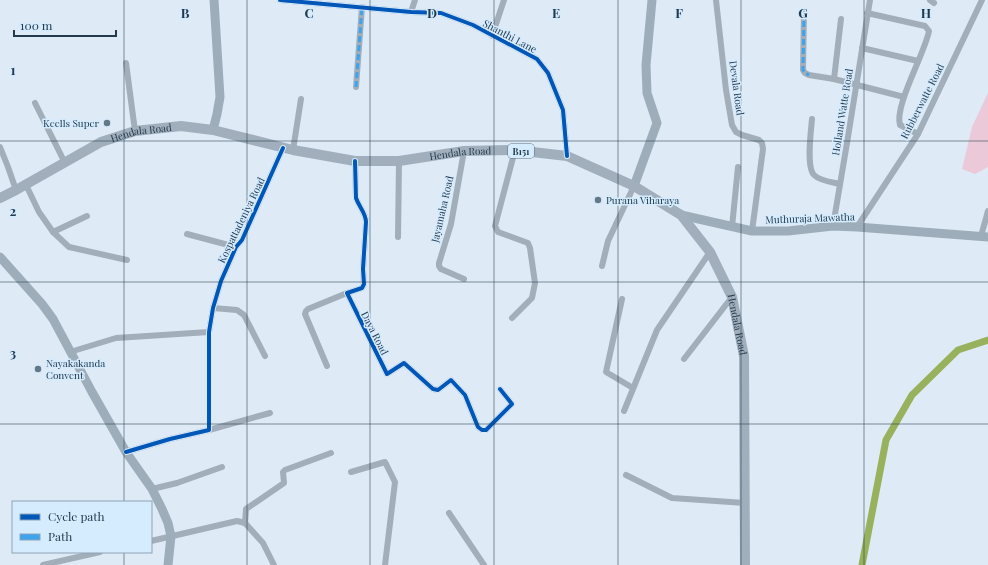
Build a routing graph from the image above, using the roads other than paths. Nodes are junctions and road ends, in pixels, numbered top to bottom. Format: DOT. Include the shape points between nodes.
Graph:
graph roads {
  1 [pos="214,0"];
  2 [pos="280,0"];
  3 [pos="415,0"];
  4 [pos="504,0"];
  5 [pos="652,0"];
  6 [pos="716,0"];
  7 [pos="870,0"];
  8 [pos="982,0"];
  9 [pos="362,7"];
  10 [pos="412,12"];
  11 [pos="804,12"];
  12 [pos="867,13"];
  13 [pos="841,19"];
  14 [pos="492,36"];
  15 [pos="862,48"];
  16 [pos="918,61"];
  17 [pos="126,63"];
  18 [pos="834,79"];
  19 [pos="857,86"];
  20 [pos="356,87"];
  21 [pos="904,97"];
  22 [pos="301,99"];
  23 [pos="35,103"];
  24 [pos="812,119"];
  25 [pos="213,130"];
  26 [pos="135,131"];
  27 [pos="918,134"];
  28 [pos="0,148"];
  29 [pos="288,149"];
  30 [pos="515,150"];
  31 [pos="464,152"];
  32 [pos="567,156"];
  33 [pos="399,161"];
  34 [pos="65,162"];
  35 [pos="355,162"];
  36 [pos="738,167"];
  37 [pos="840,184"];
  38 [pos="26,185"];
  39 [pos="634,186"];
  40 [pos="16,190"];
  41 [pos="0,198"];
  42 [pos="988,211"];
  43 [pos="681,215"];
  44 [pos="87,216"];
  45 [pos="833,226"];
  46 [pos="732,227"];
  47 [pos="857,227"];
  48 [pos="752,231"];
  49 [pos="53,232"];
  50 [pos="187,234"];
  51 [pos="985,236"];
  52 [pos="398,237"];
  53 [pos="236,247"];
  54 [pos="710,252"];
  55 [pos="0,257"];
  56 [pos="127,260"];
  57 [pos="602,266"];
  58 [pos="464,279"];
  59 [pos="347,293"];
  60 [pos="732,297"];
  61 [pos="622,299"];
  62 [pos="213,308"];
  63 [pos="512,318"];
  64 [pos="209,332"];
  65 [pos="70,352"];
  66 [pos="265,356"];
  67 [pos="684,359"];
  68 [pos="327,366"];
  69 [pos="633,388"];
  70 [pos="500,390"];
  71 [pos="624,411"];
  72 [pos="270,413"];
  73 [pos="209,430"];
  74 [pos="126,452"];
  75 [pos="331,453"];
  76 [pos="222,467"];
  77 [pos="351,472"];
  78 [pos="626,475"];
  79 [pos="152,490"];
  80 [pos="745,503"];
  81 [pos="449,513"];
  82 [pos="245,523"];
  83 [pos="171,536"];
  84 [pos="152,540"];
  85 [pos="96,553"];
  86 [pos="43,565"];
  87 [pos="168,565"];
  88 [pos="274,565"];
  89 [pos="385,565"];
  90 [pos="484,565"];
  91 [pos="745,565"];
  1 -- 25 [label="street" via="220,98"];
  2 -- 9 [label="street, Shanthi Lane"];
  3 -- 10 [label="street"];
  4 -- 14 [label="street"];
  5 -- 39 [label="street" via="646,65 647,93 657,123"];
  6 -- 48 [label="street, Devala Road" via="732,125 736,132 759,140 763,149"];
  7 -- 12 [label="street, Holland Watte Road"];
  8 -- 27 [label="street, Rubberwatte Road"];
  9 -- 10 [label="street, Shanthi Lane"];
  9 -- 20 [label="street"];
  10 -- 14 [label="street, Shanthi Lane" via="441,13 473,25"];
  11 -- 18 [label="street" via="803,70 809,75"];
  12 -- 15 [label="street, Holland Watte Road"];
  12 -- 16 [label="street" via="925,26 929,31"];
  13 -- 18 [label="street"];
  14 -- 32 [label="street, Shanthi Lane" via="537,59 548,73 563,110"];
  15 -- 16 [label="street"];
  15 -- 19 [label="street, Holland Watte Road"];
  16 -- 21 [label="street"];
  17 -- 26 [label="street"];
  18 -- 19 [label="street"];
  19 -- 21 [label="street"];
  19 -- 37 [label="street, Holland Watte Road"];
  21 -- 27 [label="street" via="900,126"];
  22 -- 29 [label="street, Kospattadeniya Road"];
  23 -- 34 [label="street"];
  24 -- 37 [label="street" via="809,163 811,170 820,179"];
  25 -- 26 [label="main road, Hendala Road / B151" via="182,126"];
  25 -- 29 [label="main road, Hendala Road / B151"];
  26 -- 34 [label="main road, Hendala Road / B151" via="101,142"];
  27 -- 47 [label="street, Rubberwatte Road"];
  28 -- 40 [label="street"];
  29 -- 35 [label="main road, Hendala Road / B151"];
  29 -- 53 [label="street, Kospattadeniya Road" via="242,240"];
  30 -- 31 [label="main road, Hendala Road / B151"];
  30 -- 32 [label="main road, Hendala Road / B151"];
  30 -- 63 [label="street" via="495,226 498,232 528,243 535,283 532,298"];
  31 -- 33 [label="main road, Hendala Road / B151"];
  31 -- 58 [label="street, Jayamaha Road" via="451,224 439,266"];
  32 -- 39 [label="main road, Hendala Road / B151"];
  33 -- 35 [label="main road, Hendala Road / B151"];
  33 -- 52 [label="street"];
  34 -- 38 [label="main road, Hendala Road / B151"];
  35 -- 59 [label="street" via="356,198 366,216 362,269 364,284 362,288"];
  36 -- 46 [label="street"];
  37 -- 45 [label="street, Holland Watte Road"];
  38 -- 40 [label="main road, Hendala Road / B151"];
  38 -- 49 [label="street" via="39,212"];
  39 -- 43 [label="main road, Hendala Road / B151"];
  39 -- 57 [label="street" via="608,241"];
  40 -- 41 [label="main road, Hendala Road / B151"];
  42 -- 51 [label="street"];
  43 -- 46 [label="street, Muthuraja Mawatha"];
  43 -- 54 [label="main road, Hendala Road / B151"];
  44 -- 49 [label="street"];
  45 -- 47 [label="street, Muthuraja Mawatha"];
  45 -- 48 [label="street, Muthuraja Mawatha" via="788,231"];
  46 -- 48 [label="street, Muthuraja Mawatha"];
  47 -- 51 [label="street, Muthuraja Mawatha"];
  49 -- 56 [label="street" via="69,247"];
  50 -- 53 [label="street"];
  53 -- 62 [label="street, Kospattadeniya Road" via="221,281"];
  54 -- 60 [label="main road, Hendala Road / B151"];
  54 -- 69 [label="street" via="657,330"];
  55 -- 65 [label="street" via="42,304"];
  59 -- 68 [label="street" via="308,309 305,314"];
  59 -- 70 [label="street, Daya Road" via="387,374 404,363 433,389 438,390 451,380 466,395 478,427 482,430 486,430 512,404"];
  60 -- 67 [label="street"];
  60 -- 80 [label="main road, Hendala Road / B151" via="744,356"];
  61 -- 69 [label="street" via="606,372"];
  62 -- 64 [label="street, Kospattadeniya Road"];
  62 -- 66 [label="street" via="237,310 244,315"];
  64 -- 65 [label="street" via="116,338"];
  64 -- 73 [label="street, Kospattadeniya Road"];
  65 -- 74 [label="street"];
  69 -- 71 [label="street"];
  72 -- 73 [label="street"];
  73 -- 74 [label="street"];
  74 -- 79 [label="street"];
  75 -- 82 [label="street" via="285,470 284,483 246,509"];
  76 -- 79 [label="street"];
  77 -- 89 [label="street" via="385,462 395,482"];
  78 -- 80 [label="street" via="672,498"];
  79 -- 83 [label="street" via="168,523"];
  80 -- 91 [label="main road, Hendala Road / B151"];
  81 -- 90 [label="street"];
  82 -- 83 [label="street" via="237,521"];
  82 -- 88 [label="street" via="263,543"];
  83 -- 84 [label="street"];
  83 -- 87 [label="street"];
  85 -- 86 [label="street"];
}
